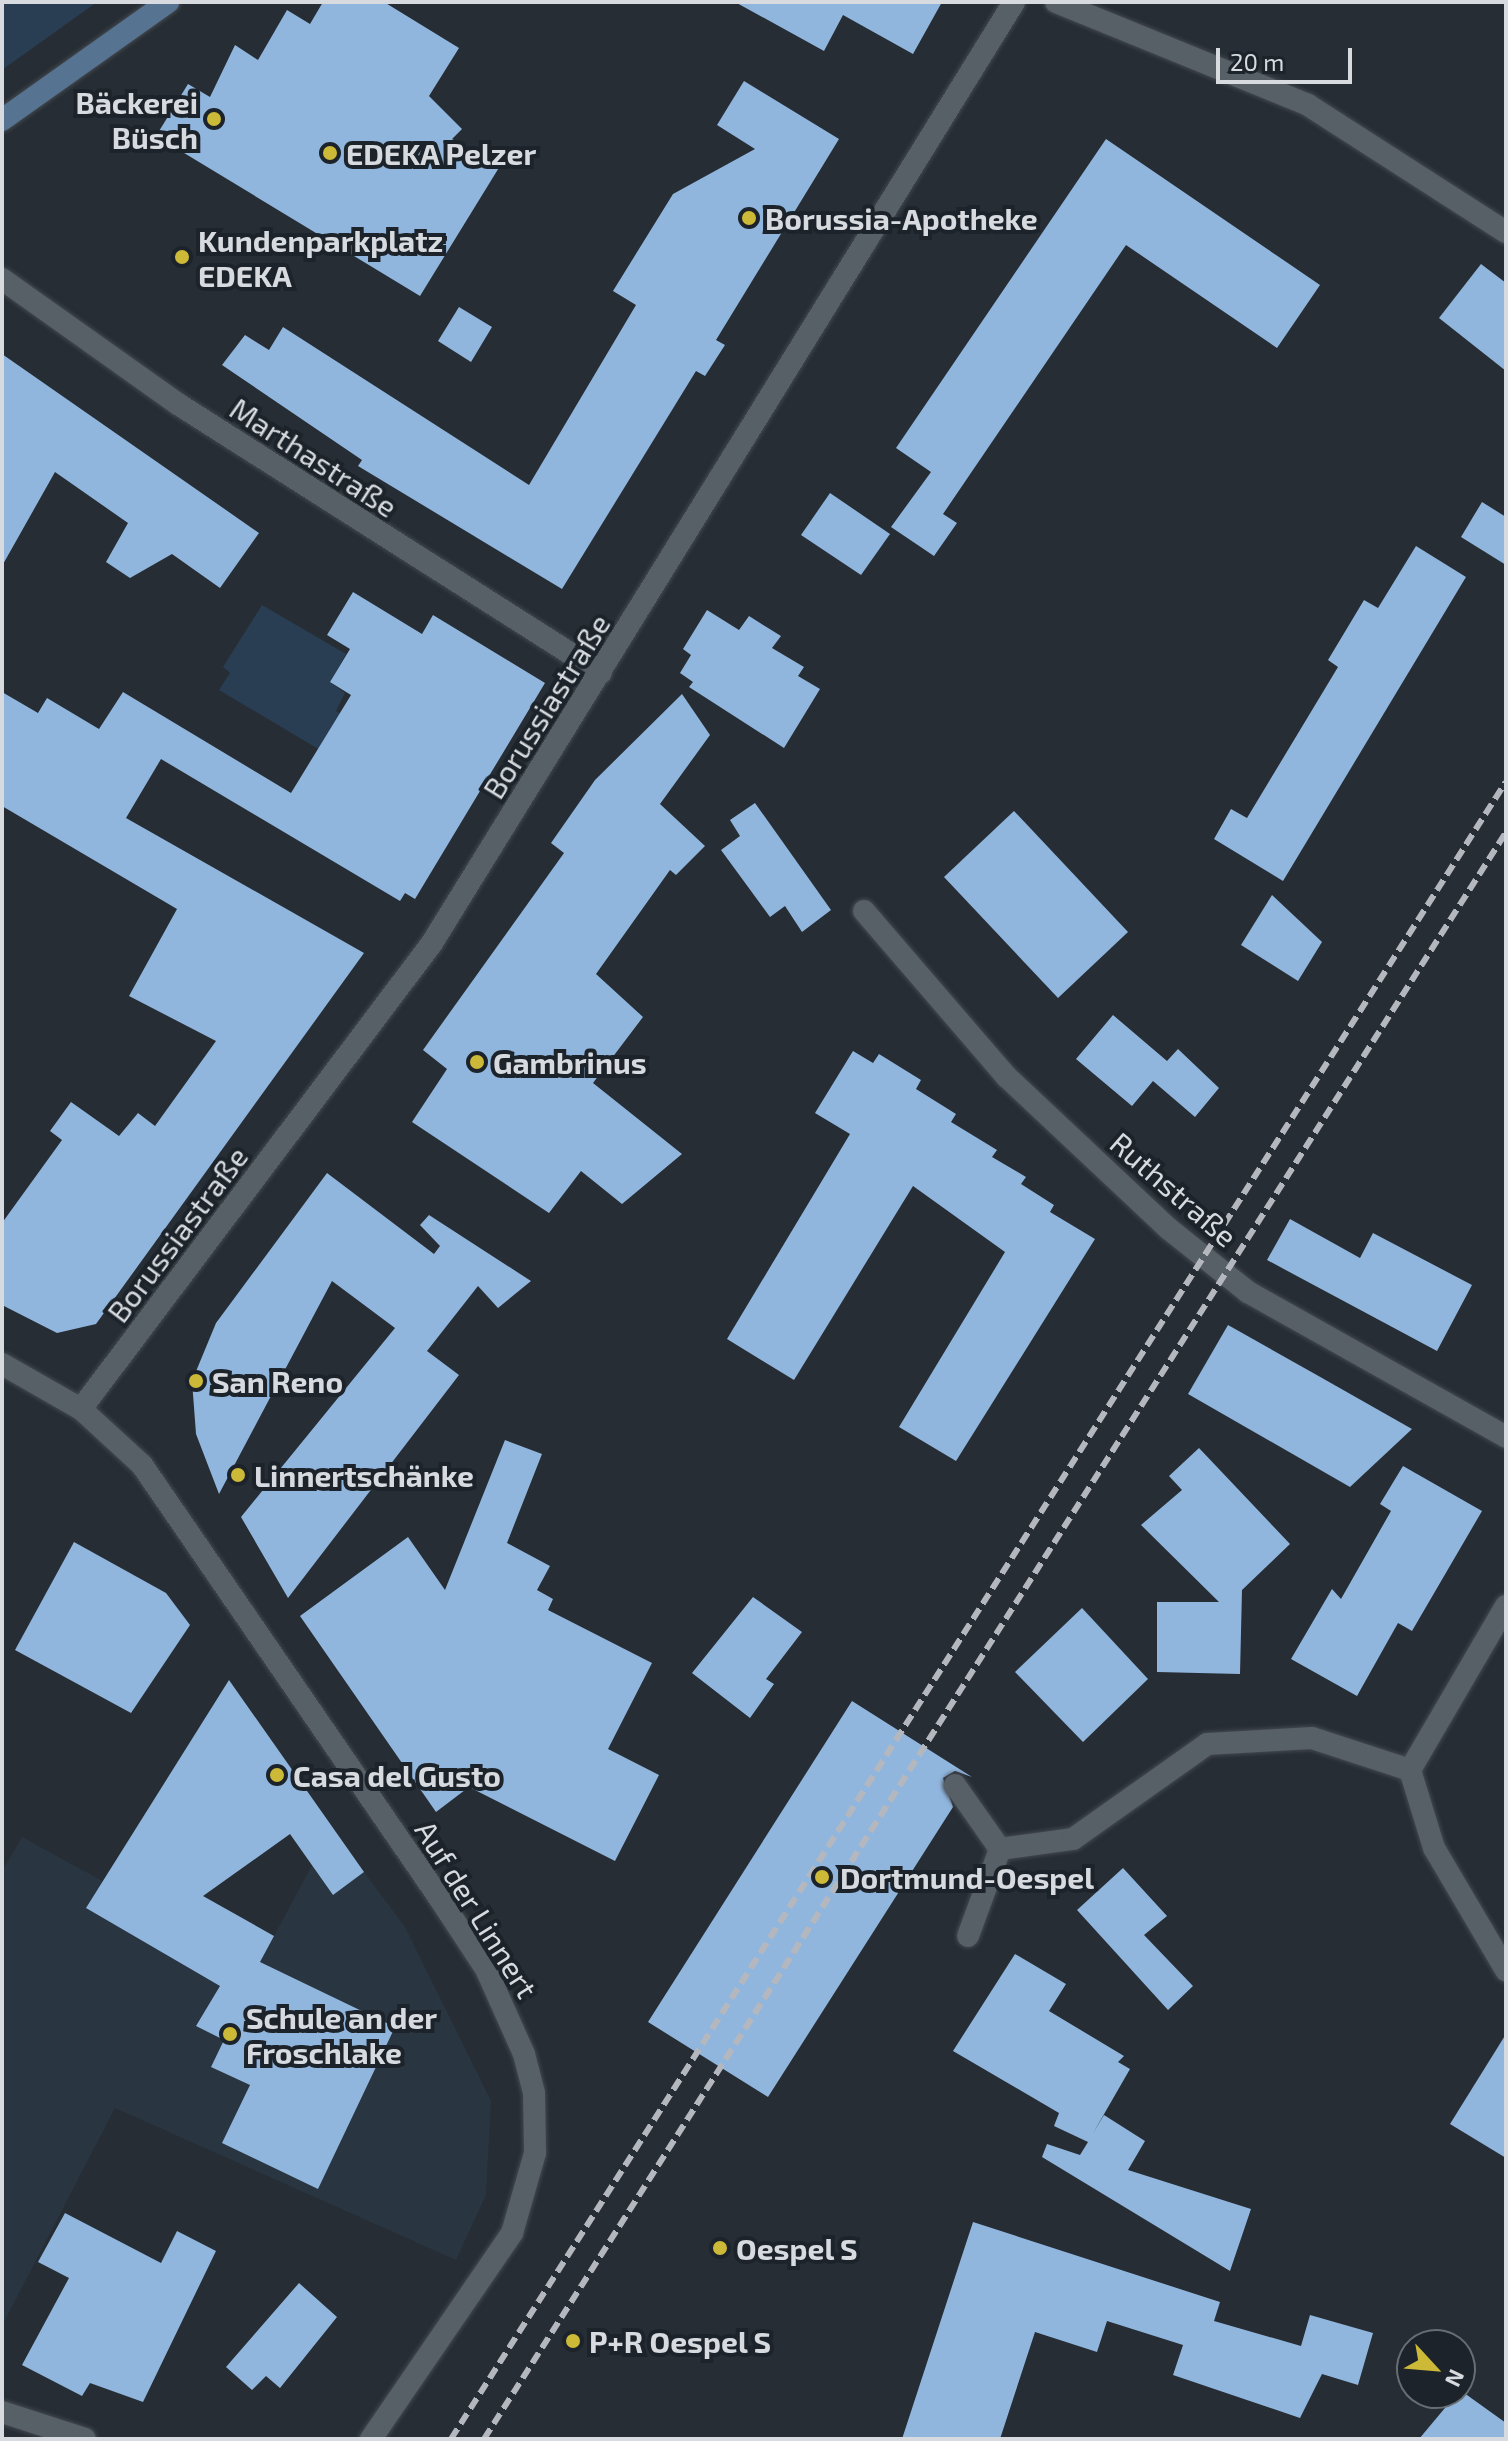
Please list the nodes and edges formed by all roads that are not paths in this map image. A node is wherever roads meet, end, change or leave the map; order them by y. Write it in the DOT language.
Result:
graph roads {
  1 [pos="168,2"];
  2 [pos="1014,2"];
  3 [pos="1056,2"];
  4 [pos="2,120"];
  5 [pos="1506,232"];
  6 [pos="2,279"];
  7 [pos="601,673"];
  8 [pos="864,911"];
  9 [pos="2,1364"];
  10 [pos="81,1409"];
  11 [pos="1506,1437"];
  12 [pos="1506,1606"];
  13 [pos="1410,1770"];
  14 [pos="955,1785"];
  15 [pos="1000,1849"];
  16 [pos="968,1936"];
  17 [pos="1506,1970"];
  18 [pos="2,2412"];
  19 [pos="85,2439"];
  20 [pos="371,2439"];
  1 -- 4 [label="main road"];
  2 -- 7 [label="street, Borussiastraße"];
  3 -- 5 [label="street"];
  6 -- 7 [label="street, Marthastraße"];
  7 -- 10 [label="street, Borussiastraße"];
  8 -- 11 [label="street, Ruthstraße"];
  9 -- 10 [label="street, Auf der Linnert"];
  10 -- 20 [label="street, Auf der Linnert"];
  12 -- 13 [label="street"];
  13 -- 15 [label="street"];
  13 -- 17 [label="street"];
  14 -- 15 [label="street"];
  15 -- 16 [label="street"];
  18 -- 19 [label="street"];
}
